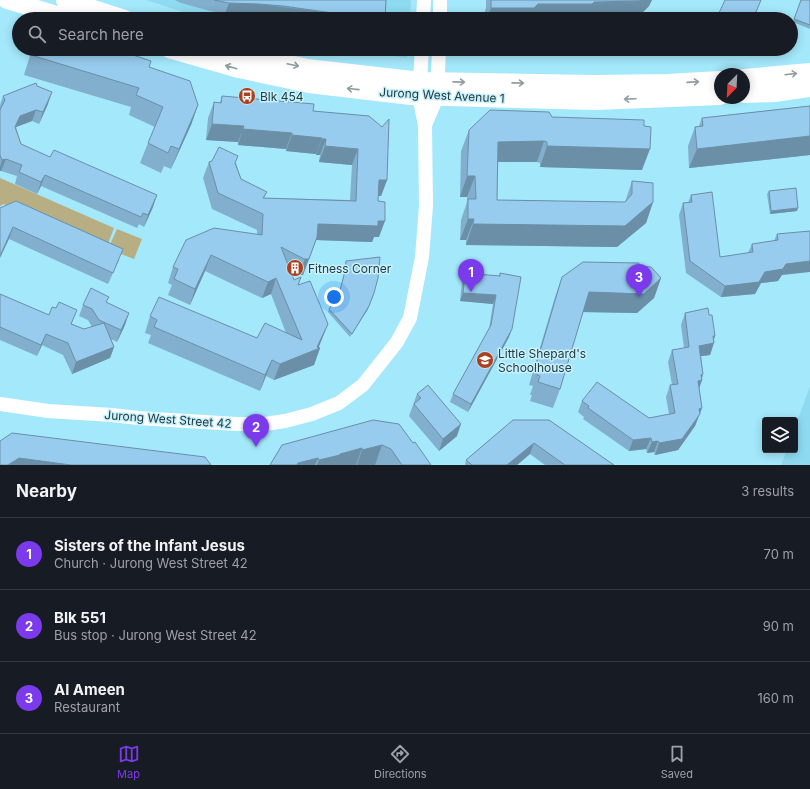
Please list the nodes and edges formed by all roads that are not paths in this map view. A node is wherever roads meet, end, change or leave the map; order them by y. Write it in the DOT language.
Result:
graph roads {
  1 [pos="65,0"];
  2 [pos="424,0"];
  3 [pos="440,0"];
  4 [pos="13,1"];
  5 [pos="48,12"];
  6 [pos="103,12"];
  7 [pos="423,12"];
  8 [pos="440,12"];
  9 [pos="194,56"];
  10 [pos="255,56"];
  11 [pos="422,56"];
  12 [pos="439,56"];
  13 [pos="810,72"];
  14 [pos="750,77"];
  15 [pos="714,80"];
  16 [pos="420,88"];
  17 [pos="810,88"];
  18 [pos="438,90"];
  19 [pos="750,94"];
  20 [pos="714,96"];
  21 [pos="425,124"];
  22 [pos="0,404"];
  1 -- 6 [label="street"];
  2 -- 7 [label="street"];
  3 -- 8 [label="street"];
  4 -- 5 [label="street"];
  16 -- 9 [label="street, Jurong West Avenue 1, one-way"];
  10 -- 16 [label="street, Jurong West Avenue 1, one-way"];
  11 -- 16 [label="street, Jurong West Street 42"];
  12 -- 18 [label="street"];
  14 -- 13 [label="street, one-way"];
  18 -- 15 [label="street, Jurong West Avenue 1, one-way"];
  16 -- 18 [label="street, Jurong West Avenue 1"];
  16 -- 21 [label="street, Jurong West Street 42"];
  17 -- 19 [label="street"];
  20 -- 18 [label="street, Jurong West Avenue 1, one-way"];
  18 -- 21 [label="street, Jurong West Street 42"];
  21 -- 22 [label="street, Jurong West Street 42"];
}
